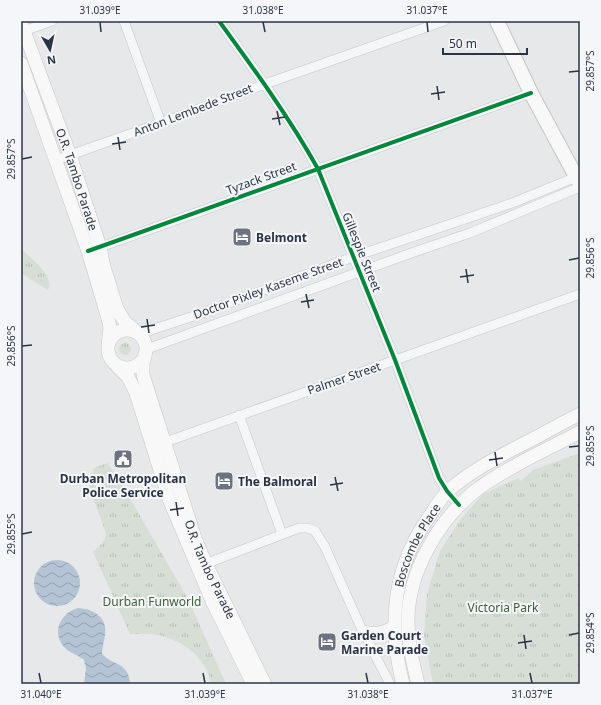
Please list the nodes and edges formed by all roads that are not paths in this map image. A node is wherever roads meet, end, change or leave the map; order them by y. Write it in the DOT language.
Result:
graph roads {
  1 [pos="52,21"];
  2 [pos="124,21"];
  3 [pos="219,21"];
  4 [pos="444,21"];
  5 [pos="497,21"];
  6 [pos="22,28"];
  7 [pos="21,63"];
  8 [pos="265,84"];
  9 [pos="531,93"];
  10 [pos="161,123"];
  11 [pos="70,155"];
  12 [pos="56,160"];
  13 [pos="318,169"];
  14 [pos="579,183"];
  15 [pos="100,247"];
  16 [pos="88,251"];
  17 [pos="352,257"];
  18 [pos="359,272"];
  19 [pos="580,294"];
  20 [pos="138,333"];
  21 [pos="108,345"];
  22 [pos="146,353"];
  23 [pos="395,360"];
  24 [pos="117,366"];
  25 [pos="239,414"];
  26 [pos="580,414"];
  27 [pos="576,434"];
  28 [pos="527,442"];
  29 [pos="159,444"];
  30 [pos="447,491"];
  31 [pos="459,505"];
  32 [pos="282,534"];
  33 [pos="201,565"];
  34 [pos="394,625"];
  35 [pos="362,630"];
  36 [pos="380,632"];
  37 [pos="372,649"];
  38 [pos="254,684"];
  39 [pos="265,684"];
  40 [pos="390,684"];
  41 [pos="403,684"];
  42 [pos="418,684"];
  1 -- 6 [label="street"];
  2 -- 10 [label="street"];
  3 -- 8 [label="street, Gillespie Street"];
  4 -- 8 [label="street, Anton Lembede Street"];
  5 -- 9 [label="main road"];
  6 -- 11 [label="main road, O.R. Tambo Parade"];
  7 -- 12 [label="main road, O.R. Tambo Parade"];
  8 -- 10 [label="street, Anton Lembede Street"];
  8 -- 13 [label="street, Gillespie Street"];
  9 -- 13 [label="street, Tyzack Street"];
  9 -- 14 [label="main road"];
  10 -- 11 [label="street, Anton Lembede Street"];
  11 -- 12 [label="street, Anton Lembede Street"];
  11 -- 15 [label="main road, O.R. Tambo Parade"];
  12 -- 16 [label="main road, O.R. Tambo Parade"];
  13 -- 15 [label="street, Tyzack Street"];
  13 -- 17 [label="street, Gillespie Street"];
  14 -- 17 [label="street, Doctor Pixley Kaseme Street"];
  14 -- 18 [label="street, Doctor Pixley Kaseme Street"];
  15 -- 16 [label="street, Tyzack Street"];
  15 -- 20 [label="main road, O.R. Tambo Parade"];
  16 -- 21 [label="main road, O.R. Tambo Parade"];
  17 -- 18 [label="street, Gillespie Street"];
  17 -- 20 [label="street, Doctor Pixley Kaseme Street"];
  18 -- 22 [label="street, Doctor Pixley Kaseme Street"];
  18 -- 23 [label="street, Gillespie Street"];
  19 -- 23 [label="street, Palmer Street"];
  20 -- 21 [label="main road"];
  20 -- 22 [label="main road, O.R. Tambo Parade"];
  21 -- 24 [label="main road, O.R. Tambo Parade"];
  22 -- 24 [label="main road"];
  22 -- 29 [label="main road, O.R. Tambo Parade"];
  23 -- 25 [label="street, Palmer Street"];
  23 -- 30 [label="street, Gillespie Street"];
  24 -- 29 [label="main road, O.R. Tambo Parade"];
  25 -- 29 [label="street, Palmer Street"];
  25 -- 32 [label="street"];
  26 -- 28 [label="main road, Boscombe Place"];
  27 -- 28 [label="main road"];
  27 -- 31 [label="main road, Boscombe Place"];
  28 -- 30 [label="main road, Boscombe Place"];
  29 -- 33 [label="main road, O.R. Tambo Parade"];
  30 -- 31 [label="street, Gillespie Street"];
  30 -- 34 [label="main road, Boscombe Place"];
  31 -- 42 [label="main road, Boscombe Place"];
  32 -- 33 [label="street"];
  32 -- 35 [label="street"];
  33 -- 38 [label="main road, O.R. Tambo Parade"];
  33 -- 39 [label="main road, O.R. Tambo Parade"];
  34 -- 36 [label="street"];
  34 -- 41 [label="main road, Boscombe Place"];
  35 -- 36 [label="street"];
  35 -- 37 [label="street"];
  36 -- 37 [label="street"];
  37 -- 40 [label="street"];
}
